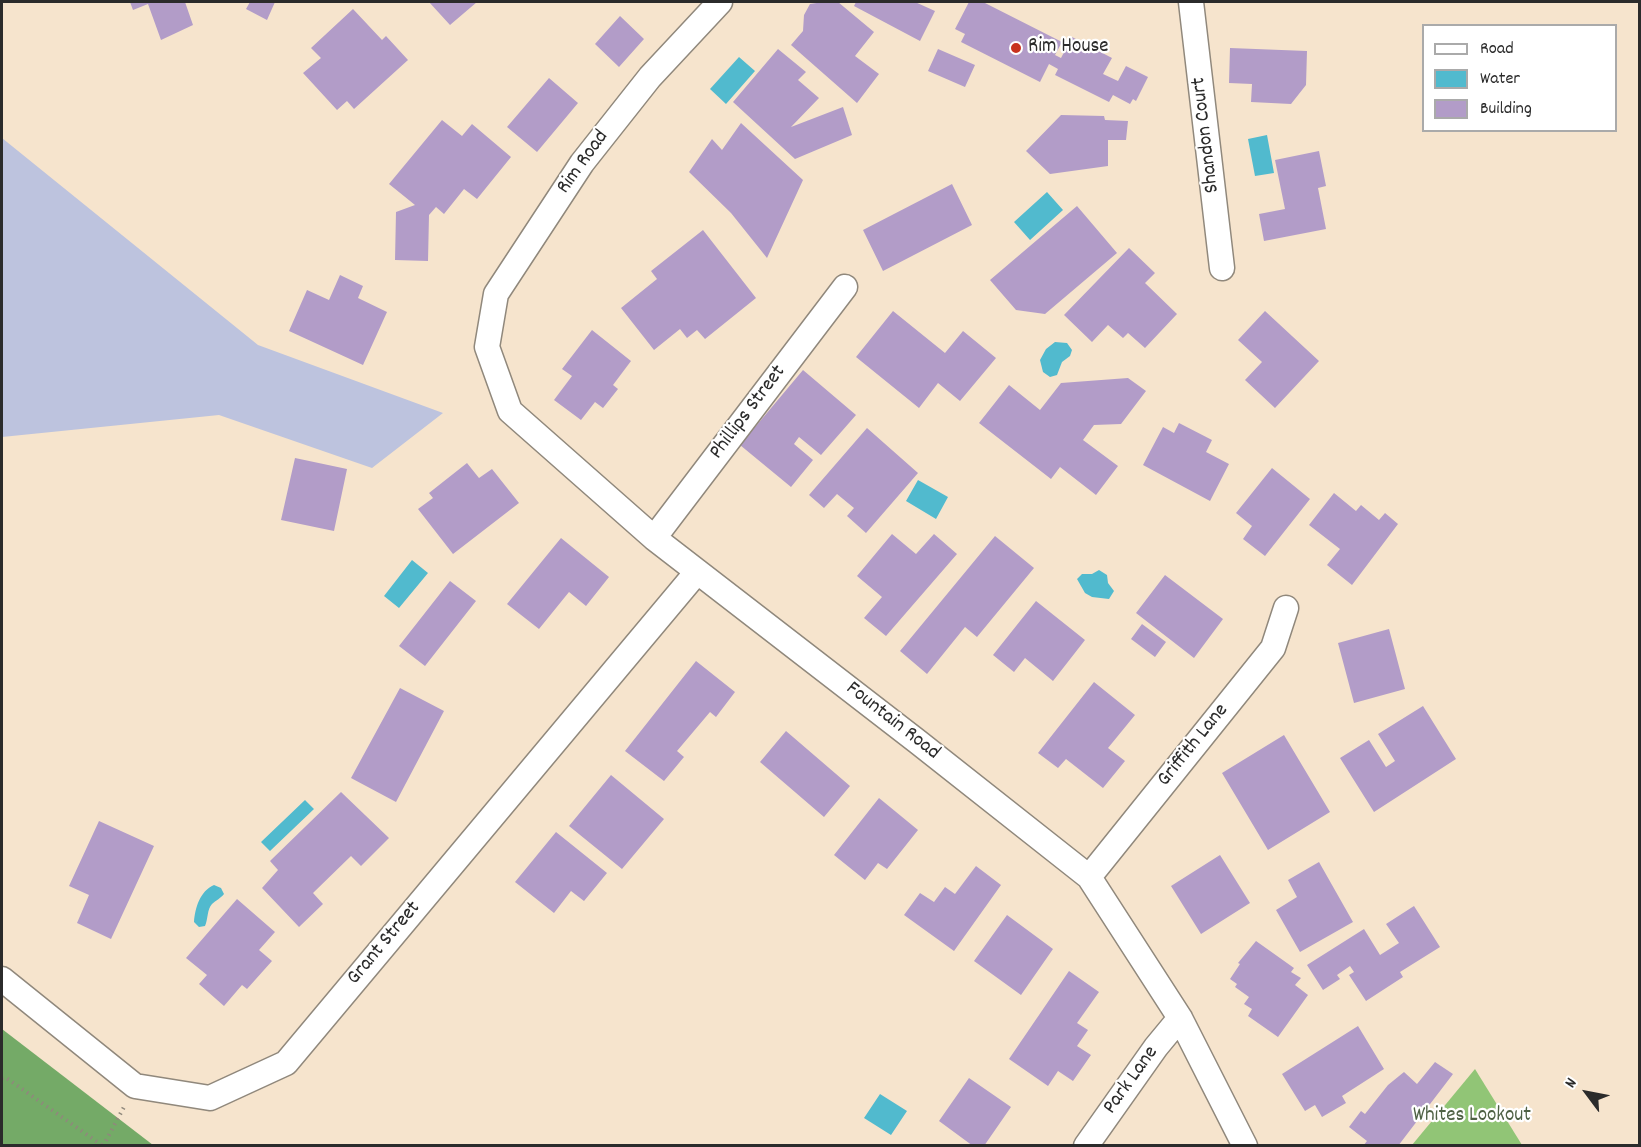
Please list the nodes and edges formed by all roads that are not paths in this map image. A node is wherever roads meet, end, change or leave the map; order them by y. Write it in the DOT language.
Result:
graph roads {
  1 [pos="720,2"];
  2 [pos="1191,2"];
  3 [pos="1222,268"];
  4 [pos="845,287"];
  5 [pos="487,347"];
  6 [pos="654,538"];
  7 [pos="697,572"];
  8 [pos="1286,608"];
  9 [pos="1089,877"];
  10 [pos="2,979"];
  11 [pos="1180,1018"];
  12 [pos="1086,1146"];
  13 [pos="1245,1146"];
  1 -- 5 [label="street, Rim Road"];
  2 -- 3 [label="street, Shandon Court"];
  4 -- 6 [label="street, Phillips Street"];
  5 -- 6 [label="street, Fountain Road"];
  6 -- 7 [label="street, Fountain Road"];
  7 -- 9 [label="street, Fountain Road"];
  7 -- 10 [label="street, Grant Street"];
  8 -- 9 [label="street, Griffith Lane"];
  9 -- 11 [label="street, Fountain Road"];
  11 -- 12 [label="street, Park Lane"];
  11 -- 13 [label="street, Fountain Road"];
}
